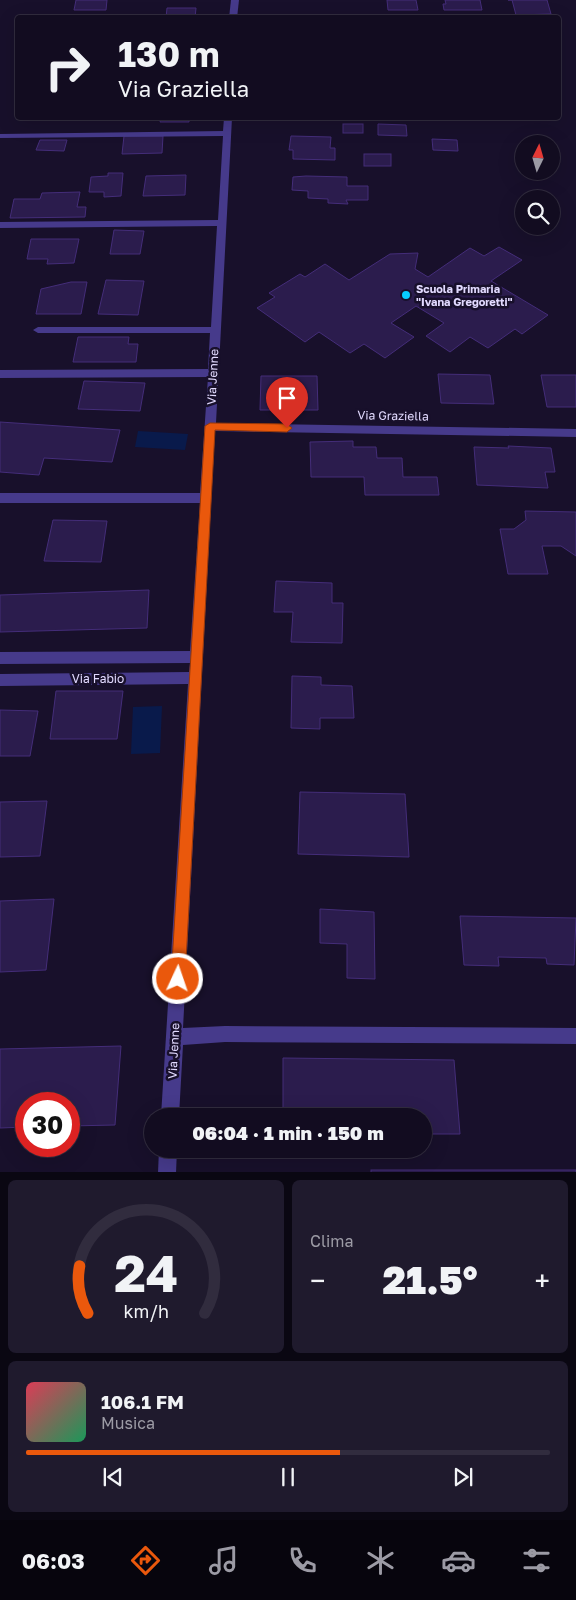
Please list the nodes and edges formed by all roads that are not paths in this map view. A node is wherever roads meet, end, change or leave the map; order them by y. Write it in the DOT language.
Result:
graph roads {
  1 [pos="234,0"];
  2 [pos="234,15"];
  3 [pos="228,120"];
  4 [pos="227,133"];
  5 [pos="0,136"];
  6 [pos="222,223"];
  7 [pos="0,225"];
  8 [pos="38,330"];
  9 [pos="216,330"];
  10 [pos="213,373"];
  11 [pos="0,374"];
  12 [pos="210,426"];
  13 [pos="576,433"];
  14 [pos="0,498"];
  15 [pos="206,498"];
  16 [pos="197,657"];
  17 [pos="0,658"];
  18 [pos="195,678"];
  19 [pos="0,680"];
  20 [pos="576,1036"];
  21 [pos="175,1037"];
  22 [pos="171,1108"];
  23 [pos="168,1158"];
  24 [pos="167,1172"];
  1 -- 2 [label="street"];
  3 -- 4 [label="street, Via Jenne"];
  4 -- 5 [label="street"];
  4 -- 6 [label="street, Via Jenne"];
  6 -- 7 [label="street"];
  6 -- 9 [label="street, Via Jenne"];
  8 -- 9 [label="street"];
  9 -- 10 [label="street, Via Jenne"];
  10 -- 11 [label="street"];
  10 -- 12 [label="street, Via Jenne"];
  12 -- 13 [label="street, Via Graziella"];
  12 -- 15 [label="street, Via Jenne"];
  14 -- 15 [label="street"];
  15 -- 16 [label="street, Via Jenne"];
  16 -- 17 [label="street"];
  16 -- 18 [label="street, Via Jenne"];
  18 -- 19 [label="street, Via Fabio"];
  18 -- 21 [label="street, Via Jenne"];
  20 -- 21 [label="street"];
  21 -- 22 [label="street, Via Jenne"];
  23 -- 24 [label="street"];
}
